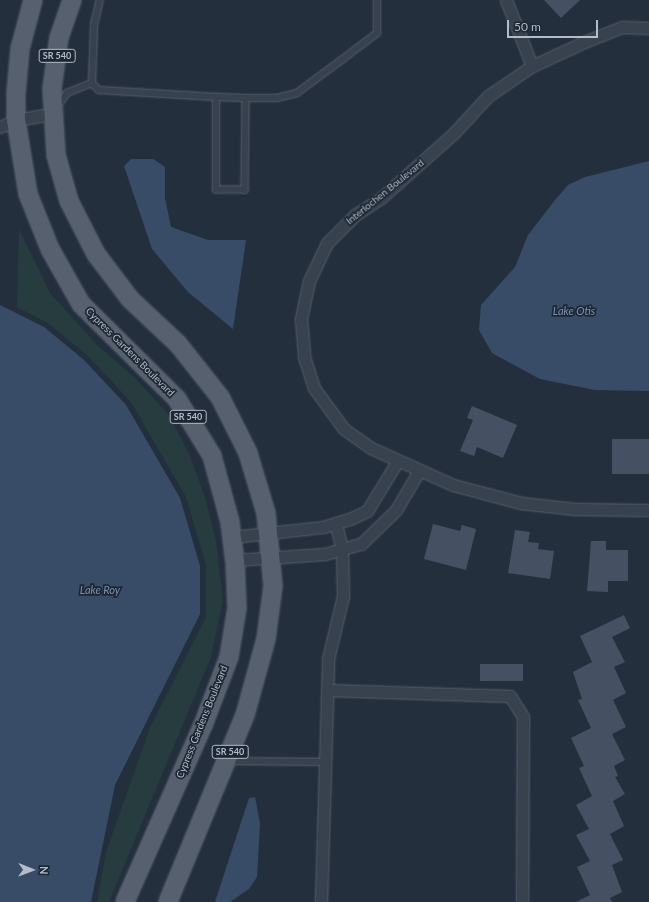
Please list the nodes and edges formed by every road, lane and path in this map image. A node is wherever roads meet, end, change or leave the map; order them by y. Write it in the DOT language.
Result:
graph roads {
  1 [pos="33,0"];
  2 [pos="72,0"];
  3 [pos="100,0"];
  4 [pos="377,0"];
  5 [pos="506,0"];
  6 [pos="649,28"];
  7 [pos="532,66"];
  8 [pos="92,83"];
  9 [pos="216,97"];
  10 [pos="246,98"];
  11 [pos="54,113"];
  12 [pos="8,120"];
  13 [pos="0,127"];
  14 [pos="397,462"];
  15 [pos="419,471"];
  16 [pos="649,510"];
  17 [pos="336,524"];
  18 [pos="268,533"];
  19 [pos="232,537"];
  20 [pos="342,550"];
  21 [pos="270,558"];
  22 [pos="235,560"];
  23 [pos="327,690"];
  24 [pos="226,761"];
  25 [pos="325,762"];
  26 [pos="125,902"];
  27 [pos="168,902"];
  28 [pos="321,902"];
  29 [pos="522,902"];
  1 -- 12 [label="main road, Cypress Gardens Boulevard / SR 540"];
  2 -- 11 [label="main road, SR 540"];
  3 -- 8 [label="lane"];
  4 -- 10 [label="lane"];
  5 -- 7 [label="street"];
  6 -- 7 [label="street, Interlochen Boulevard"];
  7 -- 14 [label="street, Interlochen Boulevard"];
  8 -- 9 [label="lane"];
  8 -- 11 [label="lane"];
  9 -- 10 [label="lane"];
  9 -- 10 [label="lane"];
  11 -- 12 [label="street"];
  11 -- 18 [label="main road, SR 540"];
  12 -- 13 [label="street"];
  12 -- 19 [label="main road, Cypress Gardens Boulevard / SR 540"];
  14 -- 15 [label="street, Interlochen Boulevard"];
  14 -- 17 [label="street"];
  15 -- 16 [label="street, Interlochen Boulevard"];
  15 -- 20 [label="street"];
  17 -- 18 [label="street"];
  17 -- 20 [label="street"];
  18 -- 19 [label="street"];
  18 -- 21 [label="main road, SR 540"];
  19 -- 22 [label="main road, Cypress Gardens Boulevard / SR 540"];
  20 -- 21 [label="street"];
  20 -- 23 [label="street"];
  21 -- 22 [label="street"];
  21 -- 24 [label="main road, SR 540"];
  22 -- 26 [label="main road, Cypress Gardens Boulevard / SR 540"];
  23 -- 25 [label="street"];
  23 -- 29 [label="street"];
  24 -- 25 [label="lane"];
  24 -- 27 [label="main road, SR 540"];
  25 -- 28 [label="street"];
}
